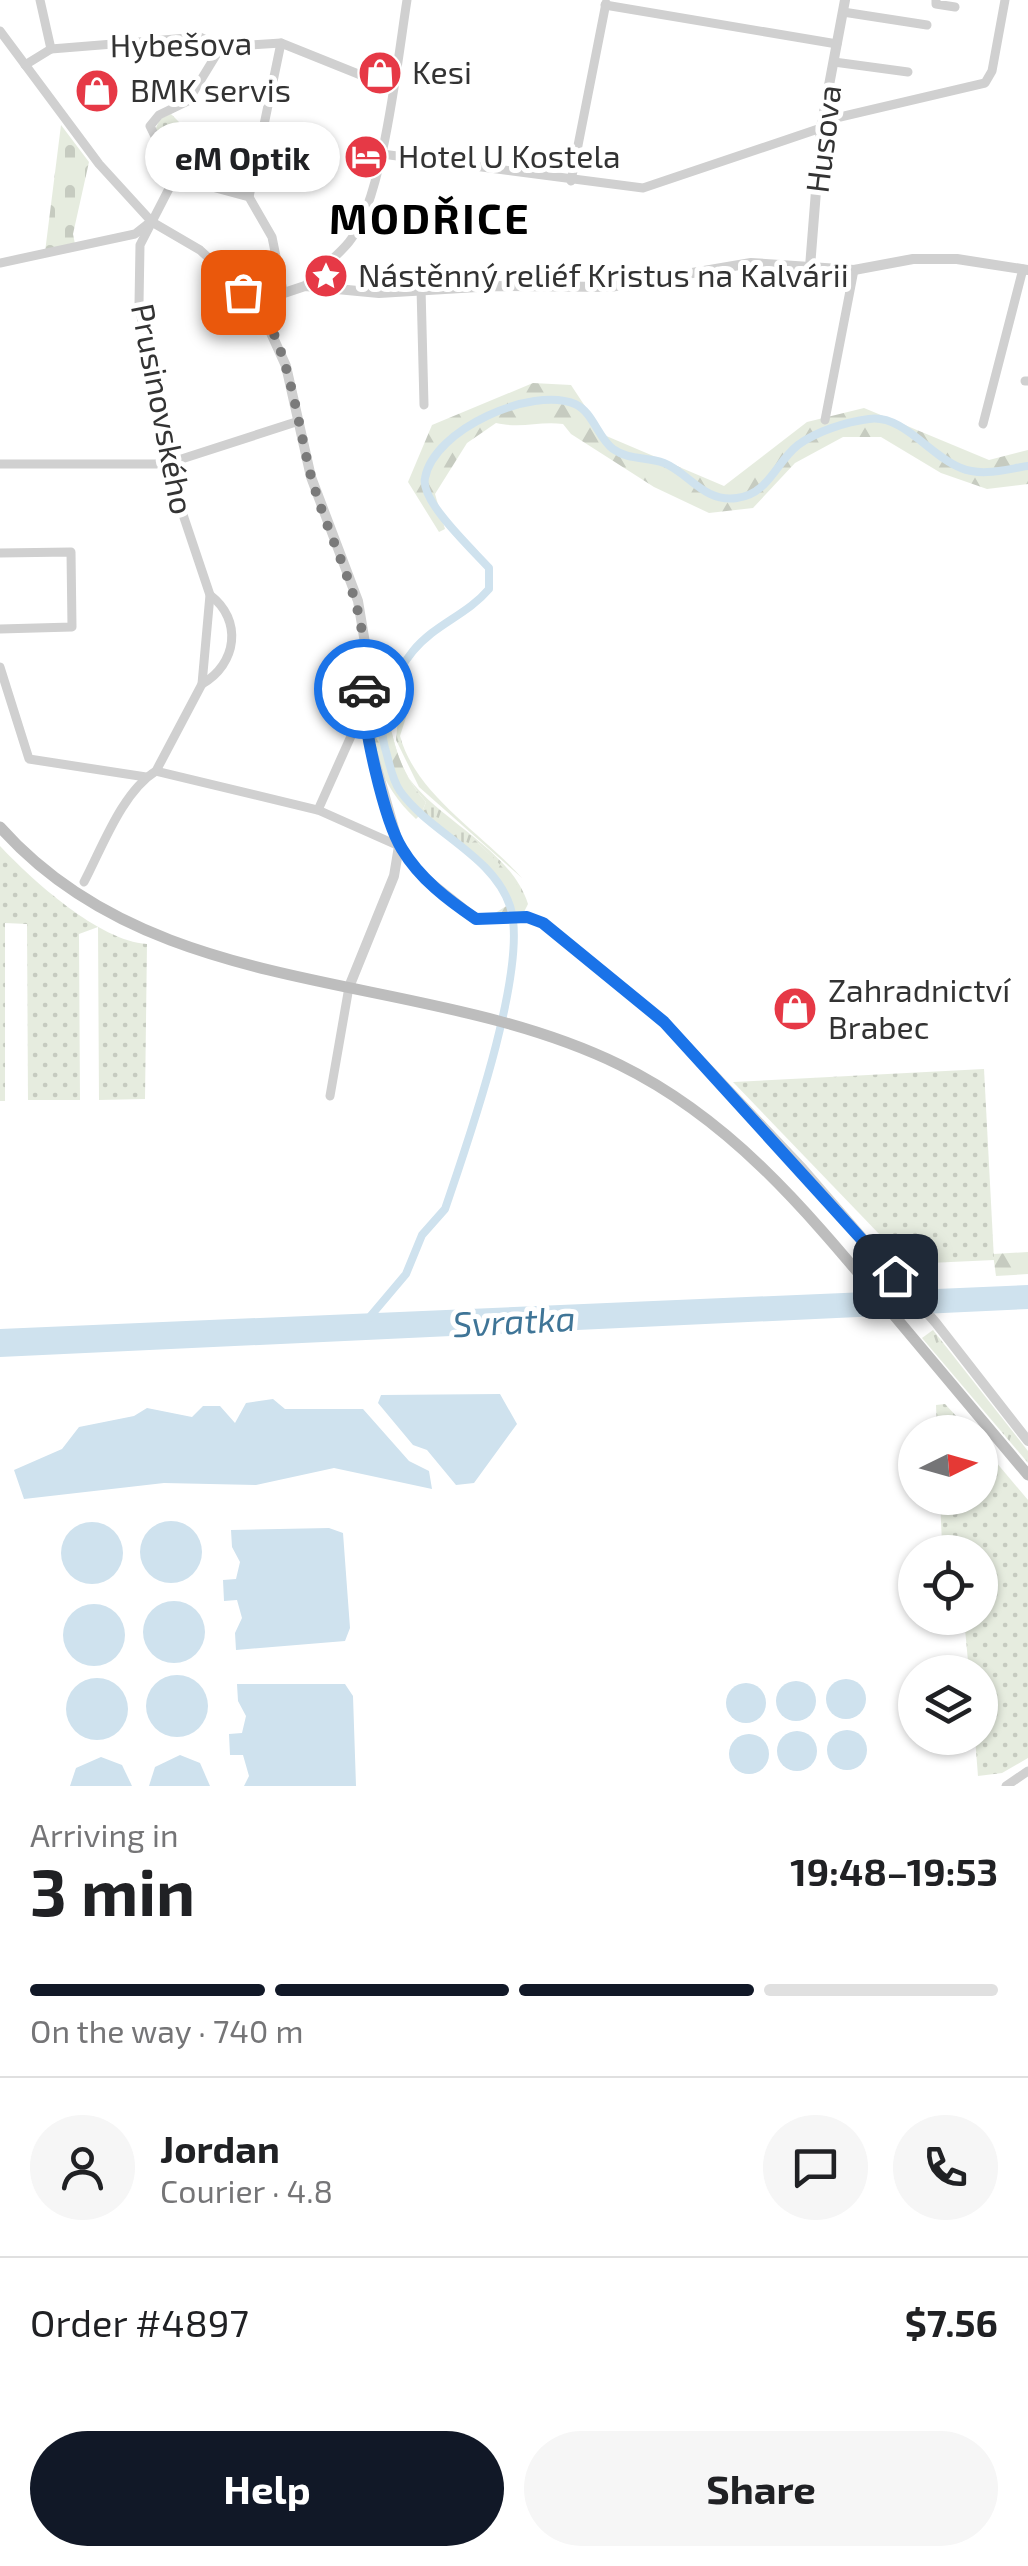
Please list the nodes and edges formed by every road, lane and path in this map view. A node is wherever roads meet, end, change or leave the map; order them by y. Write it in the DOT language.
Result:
graph roads {
  1 [pos="40,0"];
  2 [pos="407,0"];
  3 [pos="936,0"];
  4 [pos="1006,0"];
  5 [pos="606,2"];
  6 [pos="844,6"];
  7 [pos="955,7"];
  8 [pos="928,25"];
  9 [pos="0,31"];
  10 [pos="281,43"];
  11 [pos="837,44"];
  12 [pos="221,48"];
  13 [pos="51,49"];
  14 [pos="834,62"];
  15 [pos="26,65"];
  16 [pos="908,72"];
  17 [pos="393,88"];
  18 [pos="822,125"];
  19 [pos="382,154"];
  20 [pos="175,177"];
  21 [pos="571,182"];
  22 [pos="249,197"];
  23 [pos="152,222"];
  24 [pos="0,263"];
  25 [pos="810,267"];
  26 [pos="854,270"];
  27 [pos="1026,270"];
  28 [pos="305,286"];
  29 [pos="420,288"];
  30 [pos="283,291"];
  31 [pos="257,302"];
  32 [pos="424,405"];
  33 [pos="825,420"];
  34 [pos="299,421"];
  35 [pos="982,424"];
  36 [pos="0,464"];
  37 [pos="166,464"];
  38 [pos="0,552"];
  39 [pos="210,595"];
  40 [pos="0,628"];
  41 [pos="0,667"];
  42 [pos="202,684"];
  43 [pos="363,719"];
  44 [pos="151,774"];
  45 [pos="318,810"];
  46 [pos="0,828"];
  47 [pos="399,846"];
  48 [pos="84,882"];
  49 [pos="349,987"];
  50 [pos="330,1096"];
  51 [pos="1028,1441"];
  52 [pos="1028,1474"];
  53 [pos="1028,1771"];
  54 [pos="1006,1786"];
  1 -- 13 [label="street"];
  2 -- 17 [label="street"];
  3 -- 7 [label="street"];
  4 -- 18 [label="street"];
  5 -- 11 [label="street"];
  5 -- 21 [label="street"];
  6 -- 8 [label="street, Husova"];
  6 -- 11 [label="street, Husova"];
  9 -- 15 [label="street"];
  10 -- 12 [label="street, Hybešova"];
  10 -- 17 [label="street, Hybešova"];
  10 -- 22 [label="street"];
  11 -- 14 [label="street, Husova"];
  12 -- 13 [label="street, Hybešova"];
  12 -- 20 [label="street"];
  13 -- 15 [label="street, Hybešova"];
  14 -- 16 [label="street"];
  14 -- 18 [label="street, Husova"];
  15 -- 23 [label="street"];
  17 -- 19 [label="street"];
  18 -- 21 [label="street"];
  18 -- 25 [label="street, Husova"];
  19 -- 21 [label="street"];
  19 -- 28 [label="street"];
  20 -- 22 [label="street"];
  20 -- 23 [label="street, Prusinovského"];
  22 -- 30 [label="street"];
  23 -- 24 [label="street"];
  23 -- 31 [label="street"];
  23 -- 37 [label="street, Prusinovského"];
  25 -- 26 [label="street"];
  25 -- 29 [label="street"];
  26 -- 27 [label="street"];
  26 -- 33 [label="street"];
  27 -- 35 [label="street"];
  28 -- 29 [label="street"];
  28 -- 30 [label="street"];
  29 -- 32 [label="street"];
  30 -- 31 [label="street"];
  31 -- 34 [label="street"];
  34 -- 37 [label="street"];
  34 -- 43 [label="street"];
  36 -- 37 [label="street"];
  37 -- 39 [label="street, Prusinovského"];
  38 -- 40 [label="street"];
  39 -- 42 [label="street, Prusinovského"];
  39 -- 42 [label="street, Prusinovského"];
  41 -- 44 [label="street"];
  42 -- 44 [label="street, Prusinovského"];
  43 -- 45 [label="street"];
  43 -- 47 [label="street"];
  44 -- 45 [label="street"];
  44 -- 48 [label="street, Prusinovského"];
  45 -- 47 [label="street"];
  46 -- 49 [label="main road"];
  47 -- 49 [label="street"];
  47 -- 51 [label="street"];
  49 -- 50 [label="street"];
  49 -- 52 [label="main road"];
  53 -- 54 [label="street"];
}
